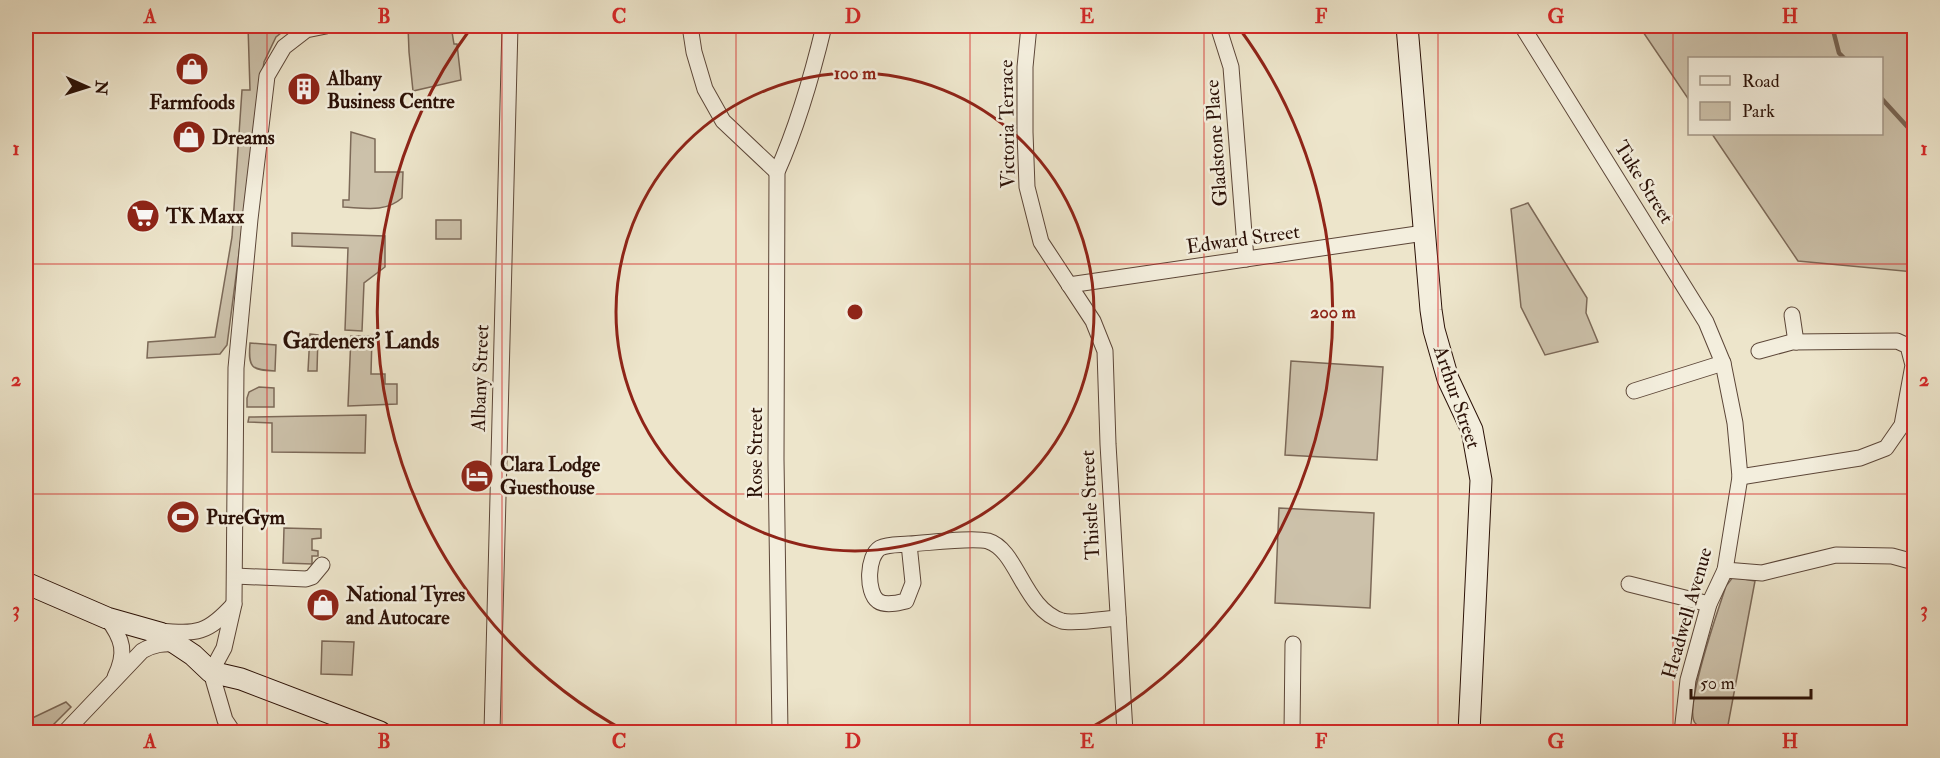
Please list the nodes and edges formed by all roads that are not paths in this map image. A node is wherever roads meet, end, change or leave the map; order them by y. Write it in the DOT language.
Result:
graph roads {
  1 [pos="326,26"];
  2 [pos="510,26"];
  3 [pos="690,26"];
  4 [pos="824,26"];
  5 [pos="1029,26"];
  6 [pos="1218,26"];
  7 [pos="1407,26"];
  8 [pos="1522,26"];
  9 [pos="777,172"];
  10 [pos="1424,233"];
  11 [pos="1246,259"];
  12 [pos="1069,285"];
  13 [pos="1792,315"];
  14 [pos="1796,342"];
  15 [pos="1759,351"];
  16 [pos="1723,363"];
  17 [pos="1634,391"];
  18 [pos="1740,477"];
  19 [pos="909,544"];
  20 [pos="1914,562"];
  21 [pos="322,565"];
  22 [pos="1725,570"];
  23 [pos="235,576"];
  24 [pos="26,583"];
  25 [pos="1629,584"];
  26 [pos="234,604"];
  27 [pos="1709,604"];
  28 [pos="107,618"];
  29 [pos="1118,618"];
  30 [pos="152,630"];
  31 [pos="177,644"];
  32 [pos="1293,644"];
  33 [pos="211,672"];
  34 [pos="110,684"];
  35 [pos="65,732"];
  36 [pos="233,732"];
  37 [pos="380,732"];
  38 [pos="492,732"];
  39 [pos="780,732"];
  40 [pos="1125,732"];
  41 [pos="1292,732"];
  42 [pos="1469,732"];
  43 [pos="1682,732"];
  1 -- 23 [label="street"];
  2 -- 38 [label="street, Albany Street"];
  3 -- 9 [label="street"];
  4 -- 9 [label="street"];
  5 -- 12 [label="street, Victoria Terrace"];
  6 -- 11 [label="street, Gladstone Place"];
  7 -- 10 [label="street, Arthur Street"];
  8 -- 16 [label="street, Tuke Street"];
  9 -- 39 [label="street, Rose Street"];
  10 -- 11 [label="street, Edward Street"];
  10 -- 42 [label="street, Arthur Street"];
  11 -- 12 [label="street, Edward Street"];
  12 -- 29 [label="street, Thistle Street"];
  13 -- 14 [label="street"];
  14 -- 15 [label="street"];
  14 -- 18 [label="street"];
  16 -- 17 [label="street"];
  16 -- 18 [label="street, Headwell Avenue"];
  18 -- 22 [label="street, Headwell Avenue"];
  19 -- 29 [label="street"];
  20 -- 22 [label="street"];
  21 -- 23 [label="street"];
  22 -- 27 [label="street, Headwell Avenue"];
  23 -- 26 [label="street"];
  24 -- 28 [label="street"];
  25 -- 27 [label="street"];
  26 -- 30 [label="street"];
  26 -- 33 [label="street"];
  27 -- 43 [label="street, Headwell Avenue"];
  28 -- 30 [label="street"];
  28 -- 34 [label="street"];
  29 -- 40 [label="street, Thistle Street"];
  30 -- 31 [label="street"];
  31 -- 33 [label="street"];
  31 -- 34 [label="street"];
  32 -- 41 [label="street"];
  33 -- 36 [label="street"];
  33 -- 37 [label="street"];
  34 -- 35 [label="street"];
}
